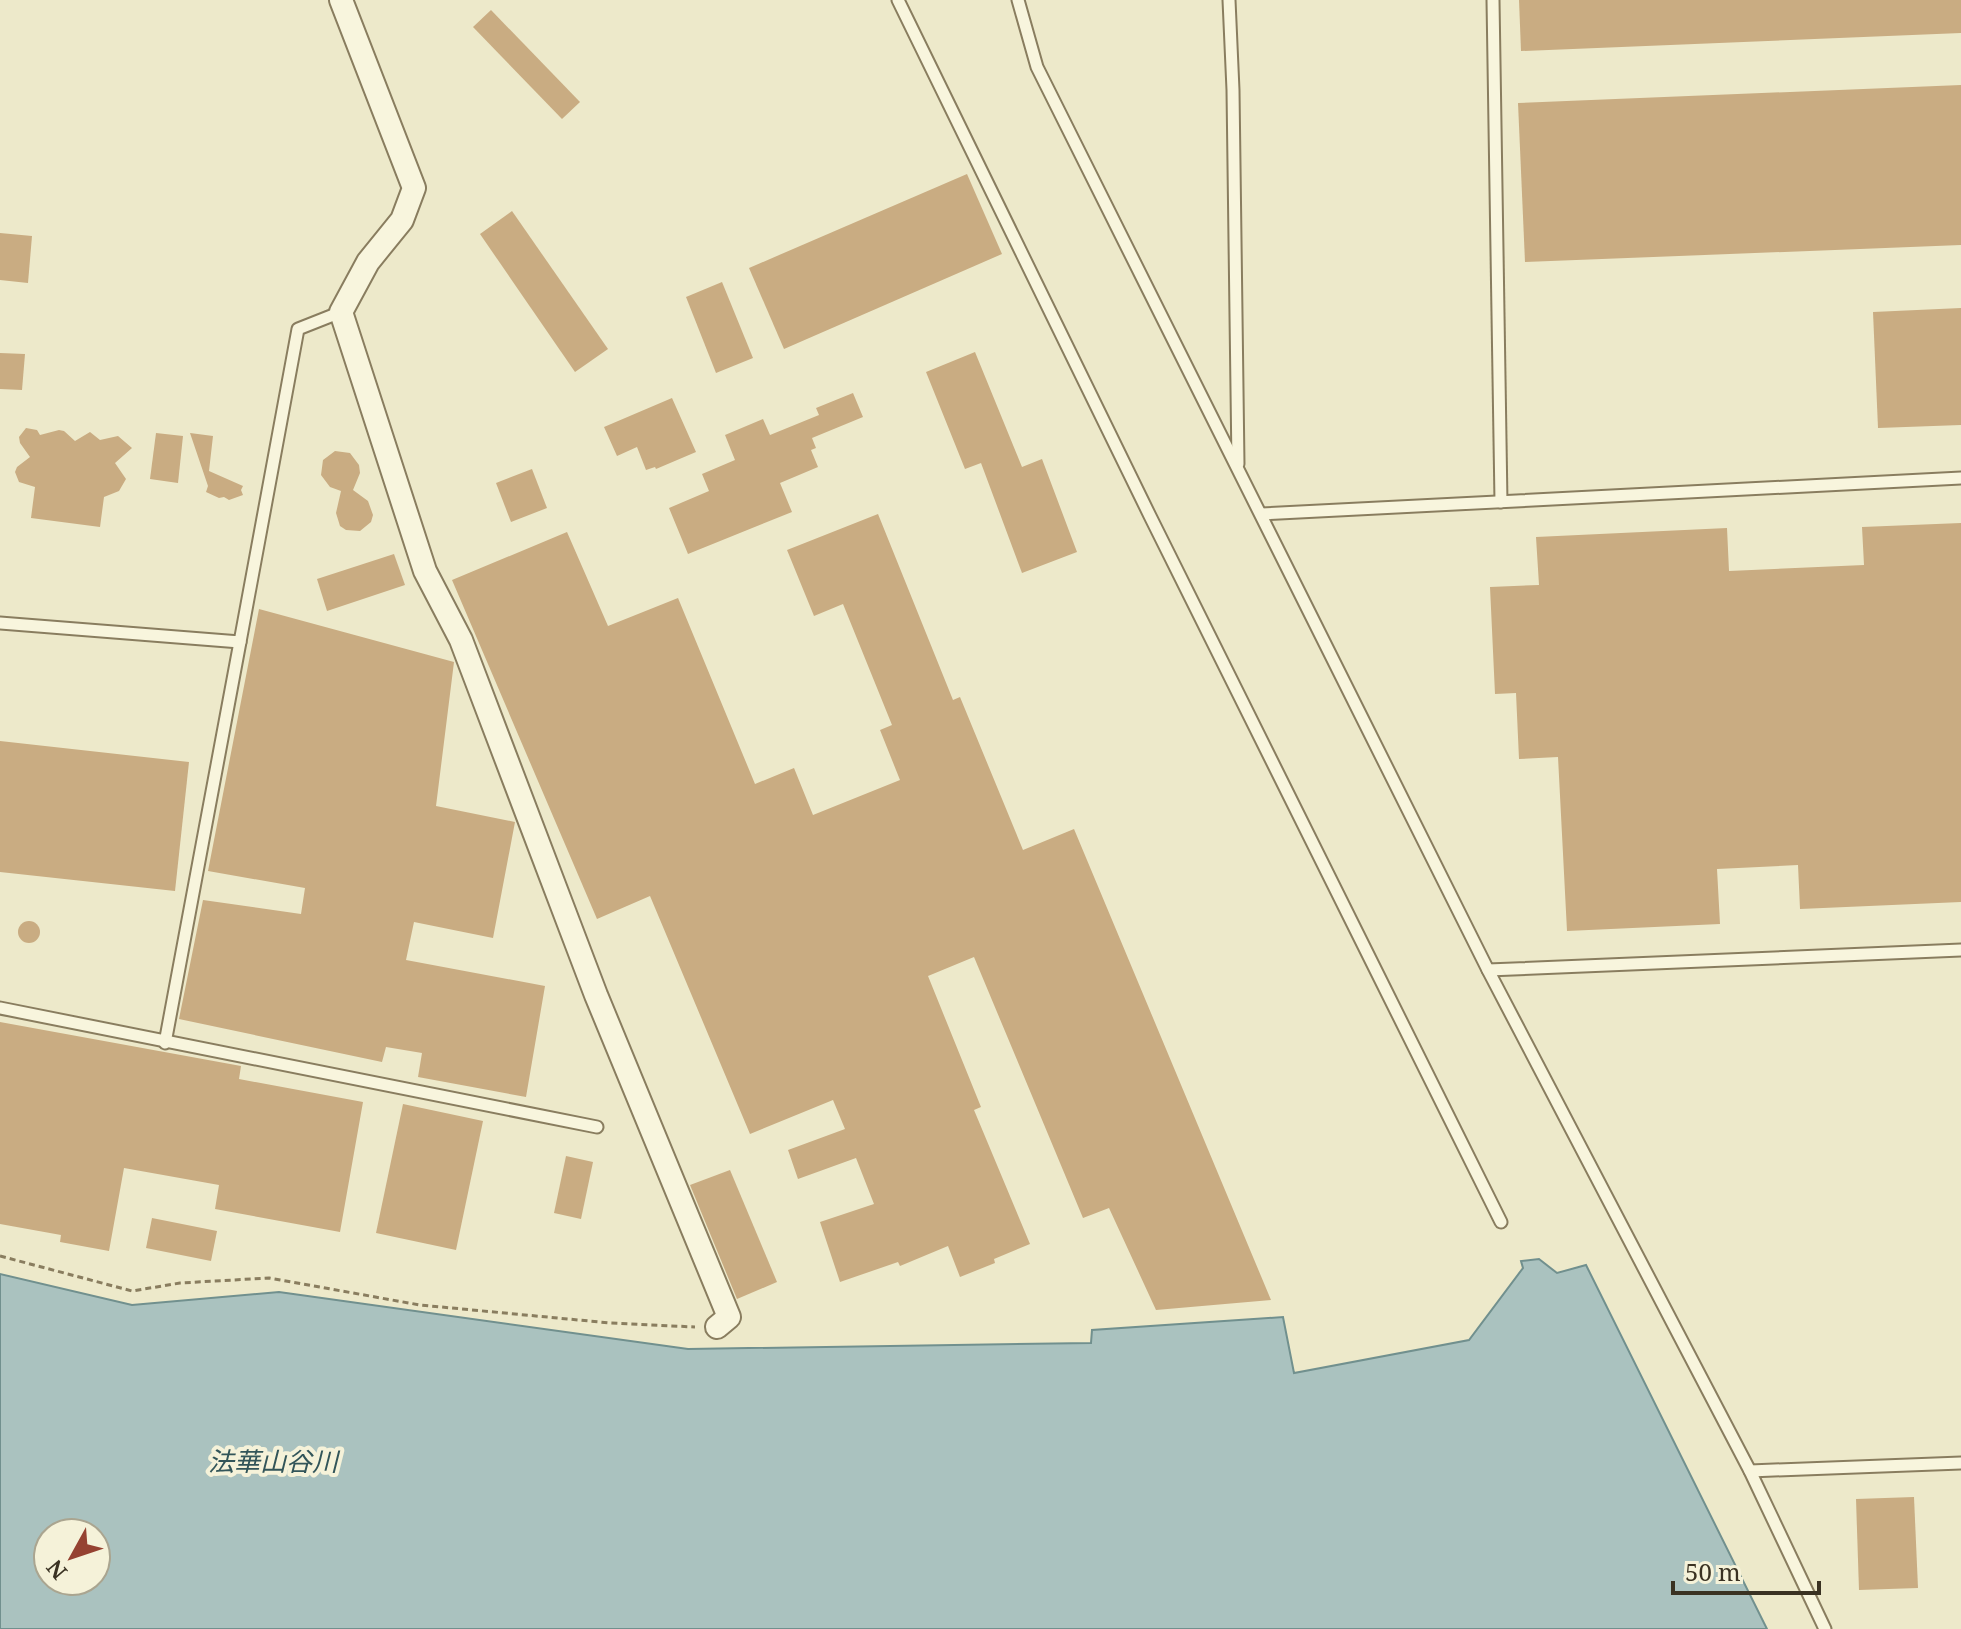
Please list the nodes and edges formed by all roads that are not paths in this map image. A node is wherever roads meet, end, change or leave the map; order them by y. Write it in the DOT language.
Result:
graph roads {
  1 [pos="341,0"];
  2 [pos="898,0"];
  3 [pos="1018,0"];
  4 [pos="1229,0"];
  5 [pos="1493,0"];
  6 [pos="341,312"];
  7 [pos="1238,468"];
  8 [pos="1961,478"];
  9 [pos="1501,502"];
  10 [pos="1262,514"];
  11 [pos="0,623"];
  12 [pos="240,642"];
  13 [pos="1961,950"];
  14 [pos="1488,970"];
  15 [pos="0,1008"];
  16 [pos="165,1043"];
  17 [pos="597,1127"];
  18 [pos="1501,1222"];
  19 [pos="717,1327"];
  20 [pos="1961,1463"];
  21 [pos="1750,1471"];
  22 [pos="1825,1629"];
  1 -- 6 [label="street"];
  2 -- 18 [label="lane"];
  3 -- 7 [label="lane"];
  4 -- 7 [label="lane"];
  5 -- 9 [label="lane"];
  6 -- 12 [label="lane"];
  6 -- 19 [label="street"];
  7 -- 10 [label="lane"];
  8 -- 9 [label="lane"];
  9 -- 10 [label="lane"];
  10 -- 14 [label="lane"];
  11 -- 12 [label="lane"];
  12 -- 16 [label="lane"];
  13 -- 14 [label="lane"];
  14 -- 21 [label="lane"];
  15 -- 16 [label="lane"];
  16 -- 17 [label="lane"];
  20 -- 21 [label="lane"];
  21 -- 22 [label="lane"];
}
